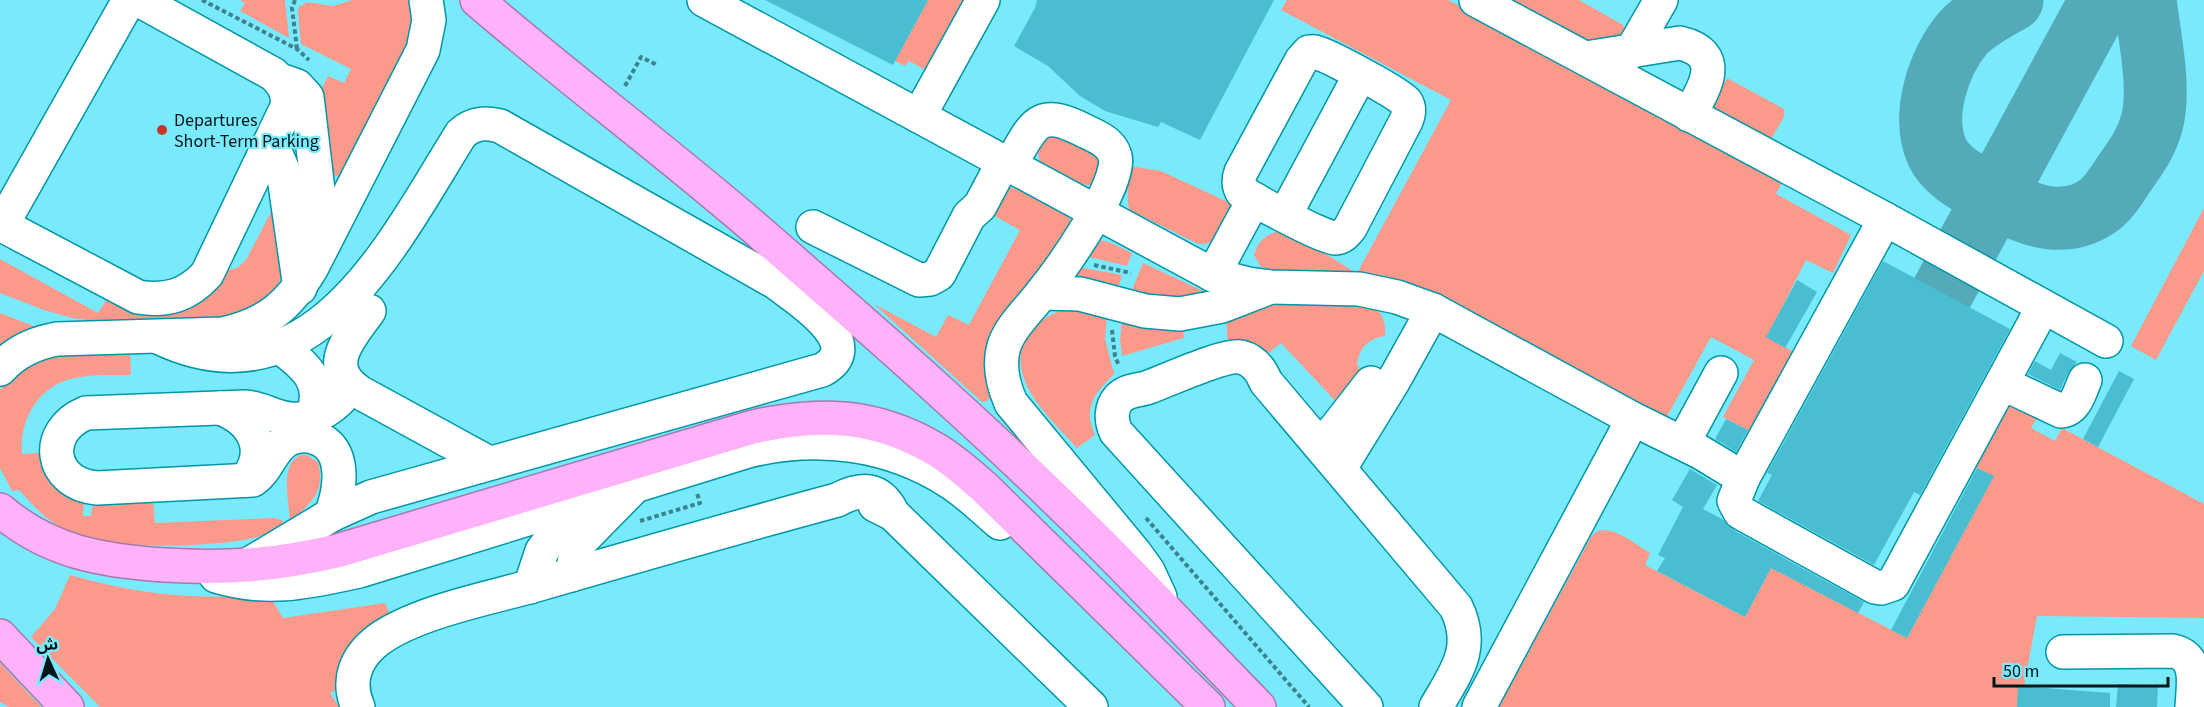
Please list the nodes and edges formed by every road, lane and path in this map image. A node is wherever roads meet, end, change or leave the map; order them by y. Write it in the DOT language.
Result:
graph roads {
  1 [pos="129,0"];
  2 [pos="139,0"];
  3 [pos="295,0"];
  4 [pos="426,0"];
  5 [pos="477,0"];
  6 [pos="704,0"];
  7 [pos="983,0"];
  8 [pos="1476,0"];
  9 [pos="1661,0"];
  10 [pos="297,49"];
  11 [pos="1631,52"];
  12 [pos="1586,58"];
  13 [pos="657,65"];
  14 [pos="1360,75"];
  15 [pos="624,87"];
  16 [pos="283,94"];
  17 [pos="1689,115"];
  18 [pos="920,116"];
  19 [pos="268,147"];
  20 [pos="1002,160"];
  21 [pos="1269,207"];
  22 [pos="1096,213"];
  23 [pos="1885,219"];
  24 [pos="1,224"];
  25 [pos="813,227"];
  26 [pos="1067,258"];
  27 [pos="312,266"];
  28 [pos="1131,273"];
  29 [pos="1222,278"];
  30 [pos="1271,287"];
  31 [pos="1042,293"];
  32 [pos="1119,303"];
  33 [pos="1424,306"];
  34 [pos="2043,307"];
  35 [pos="369,311"];
  36 [pos="158,337"];
  37 [pos="2106,341"];
  38 [pos="279,345"];
  39 [pos="0,369"];
  40 [pos="1721,373"];
  41 [pos="2085,380"];
  42 [pos="1134,383"];
  43 [pos="2002,383"];
  44 [pos="350,386"];
  45 [pos="220,408"];
  46 [pos="312,416"];
  47 [pos="1633,419"];
  48 [pos="1683,443"];
  49 [pos="1330,457"];
  50 [pos="489,463"];
  51 [pos="690,469"];
  52 [pos="1743,478"];
  53 [pos="244,482"];
  54 [pos="636,485"];
  55 [pos="594,498"];
  56 [pos="0,510"];
  57 [pos="331,515"];
  58 [pos="633,523"];
  59 [pos="1029,532"];
  60 [pos="246,566"];
  61 [pos="193,567"];
  62 [pos="571,575"];
  63 [pos="530,587"];
  64 [pos="1166,611"];
  65 [pos="0,636"];
  66 [pos="2063,652"];
  67 [pos="67,707"];
  68 [pos="358,707"];
  69 [pos="1091,707"];
  70 [pos="1208,707"];
  71 [pos="1259,707"];
  72 [pos="1365,707"];
  73 [pos="1436,707"];
  74 [pos="1479,707"];
  75 [pos="2192,707"];
  1 -- 24 [label="street"];
  2 -- 16 [label="street"];
  3 -- 10 [label="path"];
  4 -- 27 [label="street"];
  5 -- 64 [label="highway"];
  6 -- 18 [label="street"];
  7 -- 18 [label="street"];
  8 -- 12 [label="street"];
  9 -- 11 [label="street"];
  11 -- 12 [label="street"];
  11 -- 17 [label="street"];
  12 -- 17 [label="street"];
  13 -- 15 [label="path"];
  14 -- 21 [label="street"];
  14 -- 21 [label="street"];
  14 -- 21 [label="street"];
  16 -- 19 [label="street"];
  16 -- 27 [label="street"];
  17 -- 23 [label="street"];
  18 -- 20 [label="street"];
  19 -- 24 [label="street"];
  19 -- 27 [label="street"];
  20 -- 22 [label="street"];
  20 -- 22 [label="street"];
  20 -- 25 [label="street"];
  21 -- 29 [label="street"];
  22 -- 26 [label="street"];
  22 -- 29 [label="street"];
  23 -- 34 [label="street"];
  23 -- 52 [label="street"];
  26 -- 28 [label="path"];
  26 -- 31 [label="street"];
  27 -- 36 [label="street"];
  29 -- 30 [label="street"];
  30 -- 32 [label="street"];
  30 -- 33 [label="street"];
  31 -- 32 [label="street"];
  31 -- 64 [label="street"];
  32 -- 42 [label="path"];
  33 -- 47 [label="street"];
  33 -- 49 [label="street"];
  34 -- 37 [label="street"];
  34 -- 43 [label="street"];
  35 -- 44 [label="street"];
  36 -- 38 [label="street"];
  36 -- 39 [label="street"];
  38 -- 46 [label="street"];
  38 -- 50 [label="street"];
  40 -- 48 [label="street"];
  41 -- 43 [label="street"];
  42 -- 49 [label="street"];
  42 -- 72 [label="street"];
  43 -- 52 [label="street"];
  44 -- 46 [label="street"];
  44 -- 50 [label="street"];
  45 -- 46 [label="street"];
  45 -- 53 [label="street"];
  45 -- 53 [label="street"];
  47 -- 48 [label="street"];
  47 -- 74 [label="street"];
  48 -- 52 [label="street"];
  49 -- 73 [label="street"];
  50 -- 57 [label="street"];
  51 -- 54 [label="street"];
  51 -- 58 [label="path"];
  51 -- 59 [label="street"];
  53 -- 57 [label="street"];
  54 -- 55 [label="street"];
  54 -- 62 [label="street"];
  55 -- 61 [label="street"];
  55 -- 63 [label="street"];
  56 -- 61 [label="highway"];
  57 -- 60 [label="street"];
  59 -- 60 [label="highway"];
  59 -- 70 [label="highway"];
  60 -- 61 [label="highway"];
  62 -- 63 [label="street"];
  62 -- 69 [label="street"];
  63 -- 68 [label="street"];
  64 -- 71 [label="highway"];
  65 -- 67 [label="highway"];
  66 -- 75 [label="street"];
}
